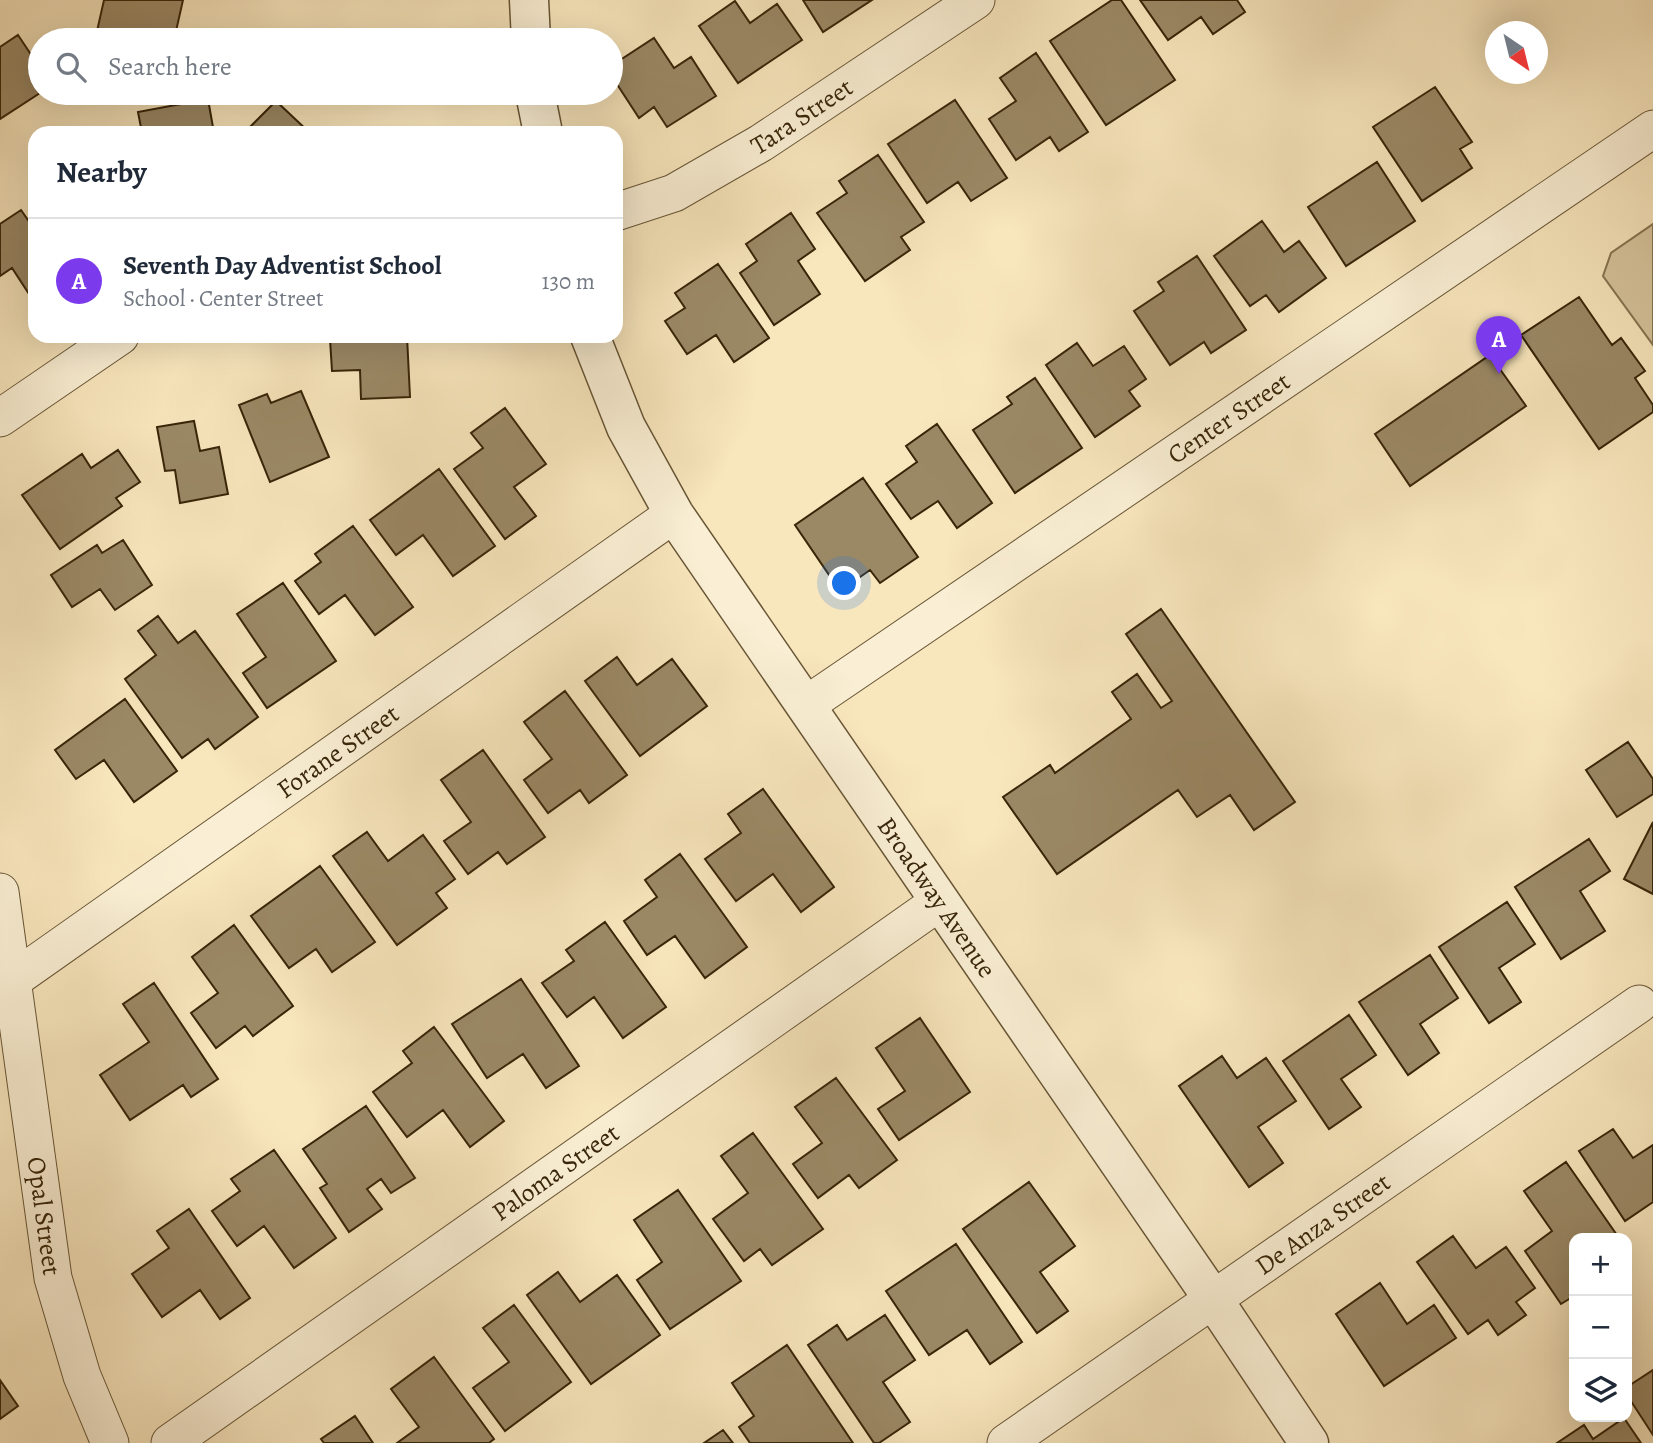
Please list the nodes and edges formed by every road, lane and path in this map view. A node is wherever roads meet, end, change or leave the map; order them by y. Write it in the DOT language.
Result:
graph roads {
  1 [pos="529,0"];
  2 [pos="975,0"];
  3 [pos="530,28"];
  4 [pos="537,105"];
  5 [pos="541,126"];
  6 [pos="1653,130"];
  7 [pos="623,210"];
  8 [pos="110,343"];
  9 [pos="593,343"];
  10 [pos="0,418"];
  11 [pos="674,514"];
  12 [pos="806,705"];
  13 [pos="0,892"];
  14 [pos="939,902"];
  15 [pos="6,985"];
  16 [pos="1639,1004"];
  17 [pos="1213,1299"];
  18 [pos="110,1443"];
  19 [pos="170,1443"];
  20 [pos="1006,1443"];
  21 [pos="1309,1443"];
  1 -- 3 [label="street"];
  2 -- 7 [label="street, Tara Street"];
  4 -- 5 [label="street"];
  6 -- 12 [label="street, Center Street"];
  8 -- 10 [label="street"];
  9 -- 11 [label="street, Broadway Avenue"];
  11 -- 12 [label="street, Broadway Avenue"];
  11 -- 15 [label="street, Forane Street"];
  12 -- 14 [label="street, Broadway Avenue"];
  13 -- 15 [label="street, Opal Street"];
  14 -- 17 [label="street, Broadway Avenue"];
  14 -- 19 [label="street, Paloma Street"];
  15 -- 18 [label="street, Opal Street"];
  16 -- 17 [label="street, De Anza Street"];
  17 -- 20 [label="street, De Anza Street"];
  17 -- 21 [label="street, Broadway Avenue"];
}
